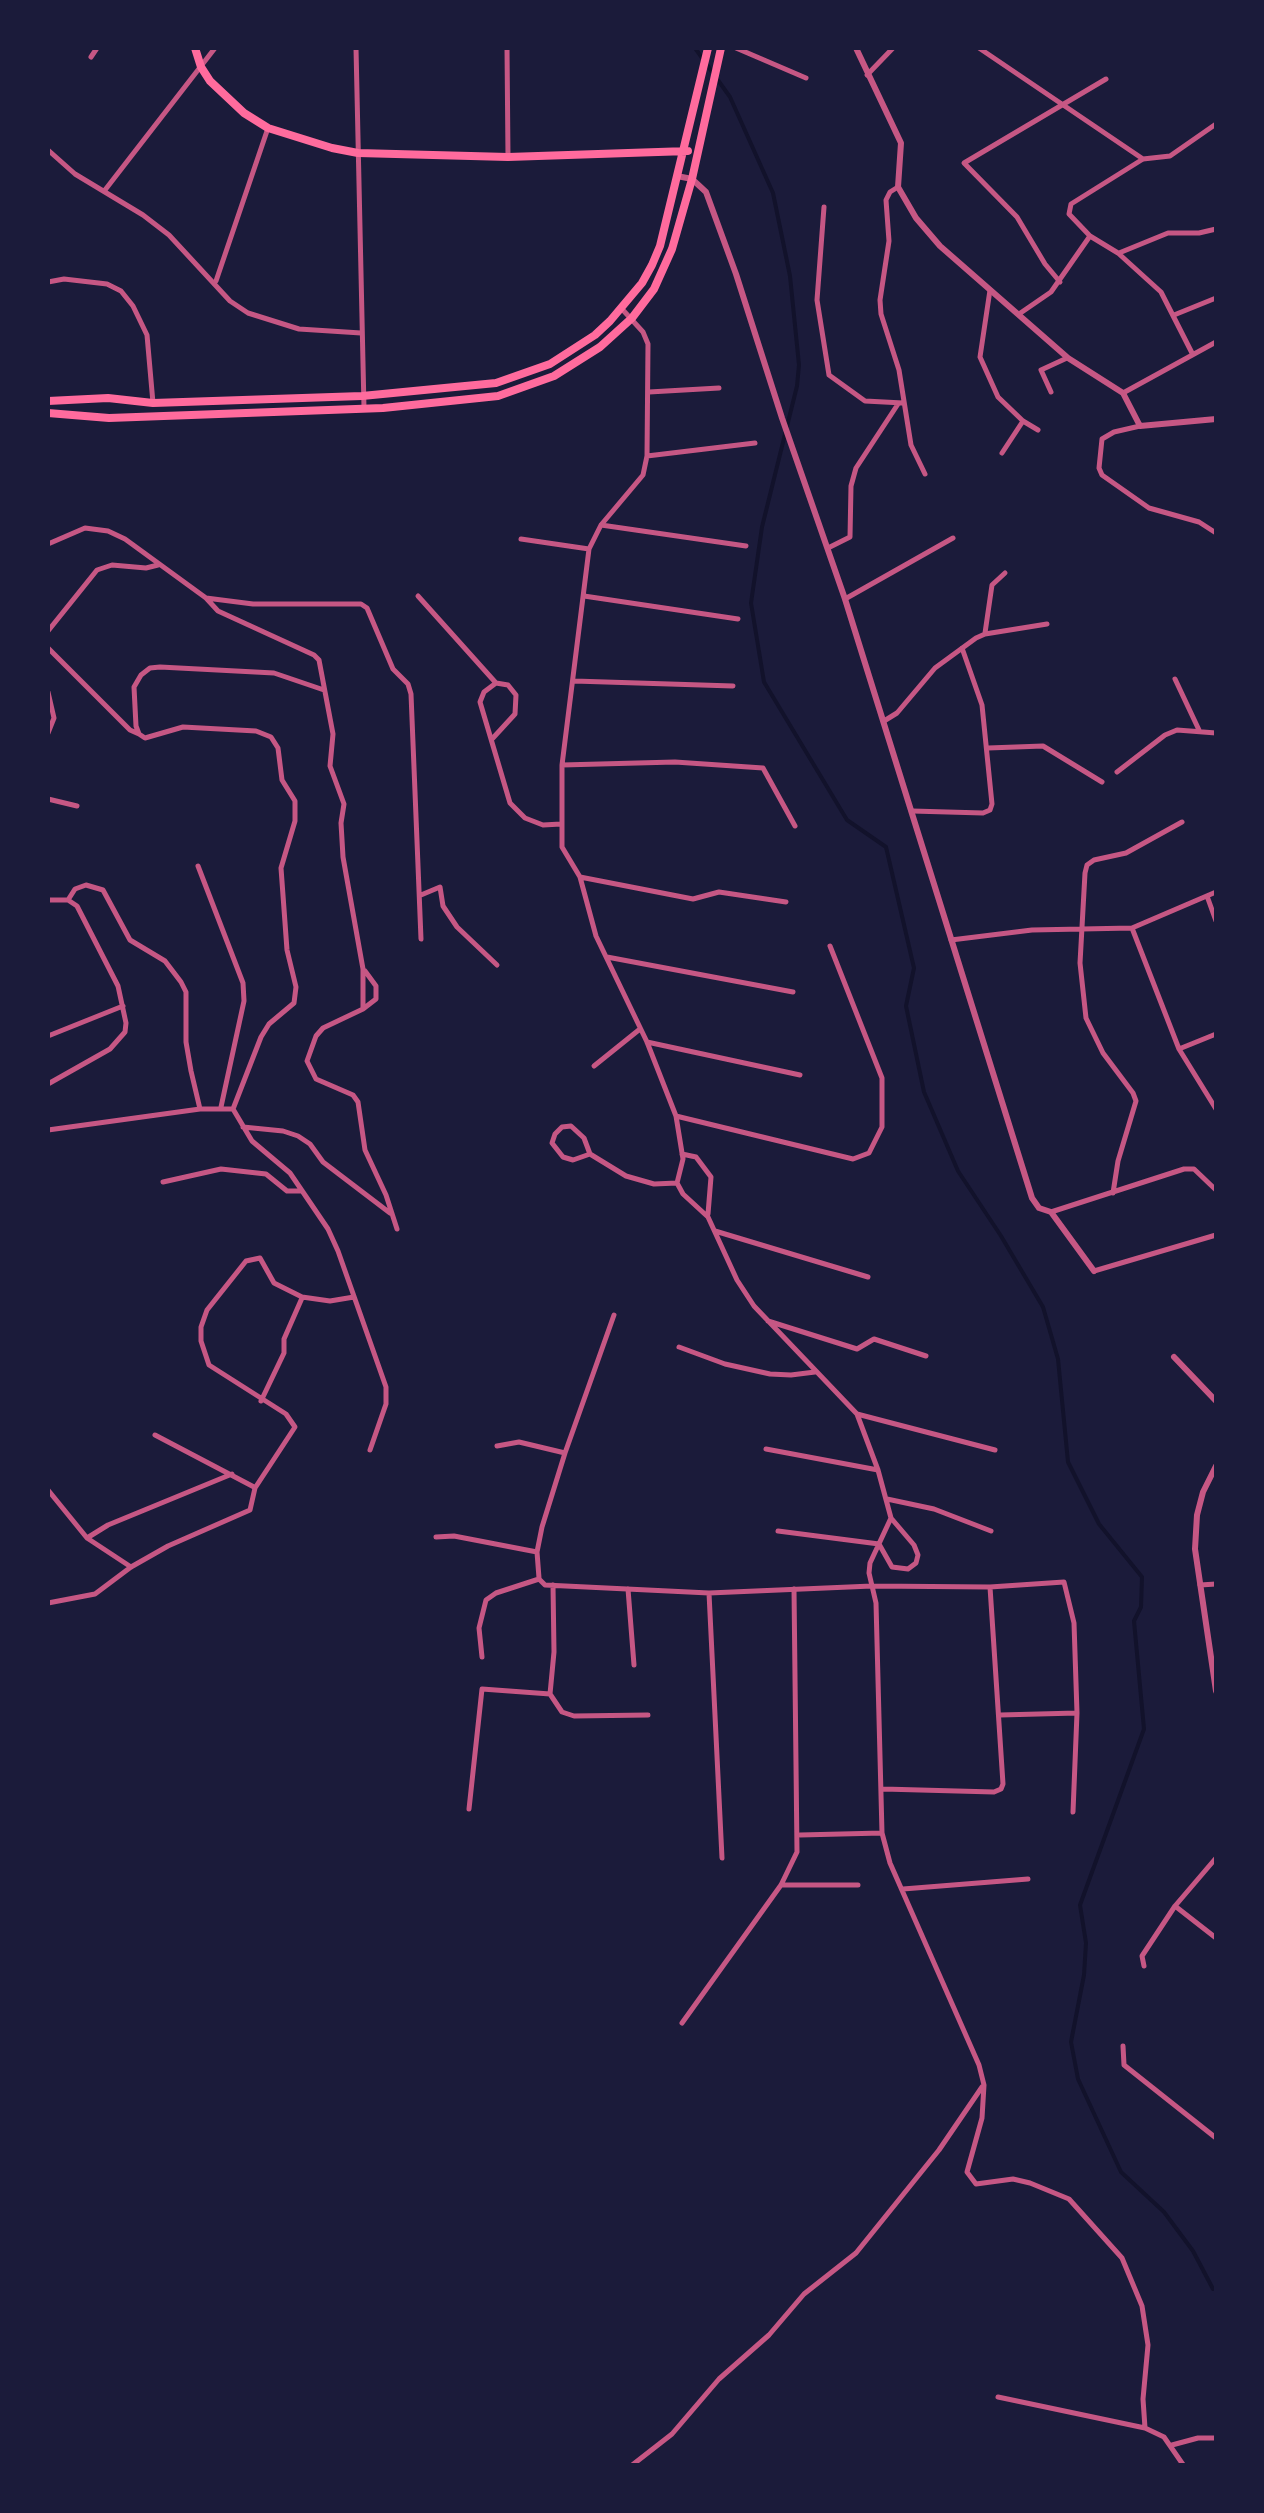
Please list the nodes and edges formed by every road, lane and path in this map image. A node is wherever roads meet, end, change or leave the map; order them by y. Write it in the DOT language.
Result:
graph roads {
  1 [pos="98,48"];
  2 [pos="195,48"];
  3 [pos="215,48"];
  4 [pos="356,48"];
  5 [pos="507,48"];
  6 [pos="708,48"];
  7 [pos="736,48"];
  8 [pos="856,48"];
  9 [pos="893,48"];
  10 [pos="979,48"];
  11 [pos="721,50"];
  12 [pos="91,57"];
  13 [pos="201,67"];
  14 [pos="867,74"];
  15 [pos="806,78"];
  16 [pos="1106,78"];
  17 [pos="1064,105"];
  18 [pos="1216,124"];
  19 [pos="268,128"];
  20 [pos="48,150"];
  21 [pos="684,150"];
  22 [pos="698,152"];
  23 [pos="358,153"];
  24 [pos="508,158"];
  25 [pos="1143,159"];
  26 [pos="677,176"];
  27 [pos="692,179"];
  28 [pos="898,187"];
  29 [pos="105,190"];
  30 [pos="824,207"];
  31 [pos="1216,228"];
  32 [pos="1090,236"];
  33 [pos="1118,254"];
  34 [pos="48,282"];
  35 [pos="1060,282"];
  36 [pos="215,283"];
  37 [pos="990,290"];
  38 [pos="1216,298"];
  39 [pos="622,308"];
  40 [pos="1019,314"];
  41 [pos="1174,315"];
  42 [pos="632,318"];
  43 [pos="362,333"];
  44 [pos="1216,342"];
  45 [pos="1192,353"];
  46 [pos="1068,358"];
  47 [pos="719,388"];
  48 [pos="649,392"];
  49 [pos="1051,392"];
  50 [pos="1123,393"];
  51 [pos="362,396"];
  52 [pos="48,401"];
  53 [pos="153,402"];
  54 [pos="901,403"];
  55 [pos="364,408"];
  56 [pos="48,413"];
  57 [pos="1216,419"];
  58 [pos="1023,421"];
  59 [pos="1140,426"];
  60 [pos="1038,430"];
  61 [pos="755,443"];
  62 [pos="1002,453"];
  63 [pos="648,456"];
  64 [pos="925,474"];
  65 [pos="601,525"];
  66 [pos="1216,534"];
  67 [pos="953,538"];
  68 [pos="521,539"];
  69 [pos="48,544"];
  70 [pos="746,546"];
  71 [pos="828,548"];
  72 [pos="589,549"];
  73 [pos="158,564"];
  74 [pos="1005,573"];
  75 [pos="418,596"];
  76 [pos="584,596"];
  77 [pos="206,598"];
  78 [pos="845,599"];
  79 [pos="738,619"];
  80 [pos="1047,624"];
  81 [pos="48,631"];
  82 [pos="986,634"];
  83 [pos="48,648"];
  84 [pos="962,648"];
  85 [pos="1174,679"];
  86 [pos="574,681"];
  87 [pos="496,683"];
  88 [pos="733,686"];
  89 [pos="324,690"];
  90 [pos="48,692"];
  91 [pos="884,721"];
  92 [pos="1199,730"];
  93 [pos="48,732"];
  94 [pos="1216,733"];
  95 [pos="138,734"];
  96 [pos="494,738"];
  97 [pos="988,748"];
  98 [pos="562,765"];
  99 [pos="1117,772"];
  100 [pos="1102,782"];
  101 [pos="48,799"];
  102 [pos="77,806"];
  103 [pos="912,810"];
  104 [pos="1182,822"];
  105 [pos="561,824"];
  106 [pos="795,826"];
  107 [pos="198,866"];
  108 [pos="580,877"];
  109 [pos="1216,892"];
  110 [pos="421,896"];
  111 [pos="1206,896"];
  112 [pos="48,900"];
  113 [pos="68,900"];
  114 [pos="786,902"];
  115 [pos="1216,921"];
  116 [pos="1132,928"];
  117 [pos="1081,929"];
  118 [pos="420,939"];
  119 [pos="951,940"];
  120 [pos="830,946"];
  121 [pos="607,958"];
  122 [pos="497,964"];
  123 [pos="363,969"];
  124 [pos="793,992"];
  125 [pos="123,1006"];
  126 [pos="362,1009"];
  127 [pos="640,1029"];
  128 [pos="1216,1034"];
  129 [pos="48,1036"];
  130 [pos="647,1042"];
  131 [pos="1179,1049"];
  132 [pos="594,1066"];
  133 [pos="800,1075"];
  134 [pos="48,1084"];
  135 [pos="200,1108"];
  136 [pos="222,1108"];
  137 [pos="233,1109"];
  138 [pos="1216,1109"];
  139 [pos="676,1116"];
  140 [pos="243,1127"];
  141 [pos="48,1130"];
  142 [pos="590,1154"];
  143 [pos="682,1154"];
  144 [pos="163,1182"];
  145 [pos="677,1183"];
  146 [pos="1216,1190"];
  147 [pos="301,1191"];
  148 [pos="1113,1192"];
  149 [pos="1052,1212"];
  150 [pos="390,1213"];
  151 [pos="708,1217"];
  152 [pos="397,1229"];
  153 [pos="715,1231"];
  154 [pos="1216,1235"];
  155 [pos="1094,1270"];
  156 [pos="868,1278"];
  157 [pos="354,1296"];
  158 [pos="302,1297"];
  159 [pos="614,1315"];
  160 [pos="768,1321"];
  161 [pos="678,1348"];
  162 [pos="926,1356"];
  163 [pos="1174,1357"];
  164 [pos="815,1372"];
  165 [pos="261,1401"];
  166 [pos="1216,1401"];
  167 [pos="857,1414"];
  168 [pos="155,1435"];
  169 [pos="496,1446"];
  170 [pos="766,1448"];
  171 [pos="370,1450"];
  172 [pos="995,1450"];
  173 [pos="565,1452"];
  174 [pos="1216,1466"];
  175 [pos="878,1470"];
  176 [pos="232,1474"];
  177 [pos="256,1488"];
  178 [pos="48,1490"];
  179 [pos="886,1498"];
  180 [pos="891,1518"];
  181 [pos="990,1530"];
  182 [pos="778,1531"];
  183 [pos="436,1536"];
  184 [pos="86,1538"];
  185 [pos="878,1544"];
  186 [pos="537,1552"];
  187 [pos="131,1567"];
  188 [pos="540,1579"];
  189 [pos="1216,1584"];
  190 [pos="553,1585"];
  191 [pos="1200,1585"];
  192 [pos="872,1586"];
  193 [pos="990,1587"];
  194 [pos="628,1588"];
  195 [pos="794,1589"];
  196 [pos="709,1593"];
  197 [pos="48,1602"];
  198 [pos="482,1657"];
  199 [pos="634,1665"];
  200 [pos="1216,1691"];
  201 [pos="550,1694"];
  202 [pos="1077,1714"];
  203 [pos="648,1715"];
  204 [pos="999,1715"];
  205 [pos="881,1789"];
  206 [pos="468,1809"];
  207 [pos="1073,1812"];
  208 [pos="882,1833"];
  209 [pos="798,1835"];
  210 [pos="722,1858"];
  211 [pos="1216,1858"];
  212 [pos="1028,1879"];
  213 [pos="780,1885"];
  214 [pos="858,1885"];
  215 [pos="903,1889"];
  216 [pos="1175,1906"];
  217 [pos="1216,1938"];
  218 [pos="1144,1966"];
  219 [pos="682,2023"];
  220 [pos="1122,2046"];
  221 [pos="984,2085"];
  222 [pos="1215,2134"];
  223 [pos="998,2397"];
  224 [pos="1145,2428"];
  225 [pos="1216,2438"];
  226 [pos="1172,2445"];
  227 [pos="631,2466"];
  228 [pos="1184,2466"];
  1 -- 12 [label="street"];
  2 -- 13 [label="main road"];
  3 -- 13 [label="street"];
  4 -- 23 [label="street"];
  5 -- 24 [label="street"];
  6 -- 21 [label="main road"];
  7 -- 15 [label="street"];
  8 -- 14 [label="street"];
  9 -- 14 [label="street"];
  10 -- 17 [label="street"];
  11 -- 22 [label="main road"];
  13 -- 19 [label="main road"];
  13 -- 29 [label="street"];
  14 -- 28 [label="street"];
  16 -- 17 [label="street"];
  17 -- 25 [label="street"];
  17 -- 35 [label="street"];
  18 -- 25 [label="street"];
  19 -- 23 [label="main road"];
  19 -- 36 [label="street"];
  20 -- 29 [label="street"];
  21 -- 22 [label="main road"];
  21 -- 24 [label="main road"];
  21 -- 26 [label="main road"];
  22 -- 27 [label="main road"];
  23 -- 24 [label="main road"];
  23 -- 43 [label="street"];
  25 -- 32 [label="street"];
  26 -- 27 [label="street"];
  26 -- 39 [label="main road"];
  27 -- 42 [label="main road"];
  27 -- 71 [label="street"];
  28 -- 37 [label="street"];
  28 -- 54 [label="street"];
  29 -- 36 [label="street"];
  30 -- 54 [label="street"];
  31 -- 33 [label="street"];
  32 -- 33 [label="street"];
  32 -- 35 [label="street"];
  33 -- 41 [label="street"];
  34 -- 53 [label="street"];
  35 -- 40 [label="street"];
  36 -- 43 [label="street"];
  37 -- 40 [label="street"];
  37 -- 58 [label="street"];
  38 -- 41 [label="street"];
  39 -- 42 [label="street"];
  39 -- 51 [label="main road"];
  40 -- 46 [label="street"];
  41 -- 45 [label="street"];
  42 -- 48 [label="street"];
  42 -- 55 [label="main road"];
  43 -- 51 [label="street"];
  44 -- 45 [label="street"];
  45 -- 50 [label="street"];
  46 -- 49 [label="street"];
  46 -- 50 [label="street"];
  47 -- 48 [label="street"];
  48 -- 63 [label="street"];
  50 -- 59 [label="street"];
  51 -- 53 [label="main road"];
  51 -- 55 [label="street"];
  52 -- 53 [label="main road"];
  54 -- 64 [label="street"];
  54 -- 71 [label="street"];
  55 -- 56 [label="main road"];
  57 -- 59 [label="street"];
  58 -- 60 [label="street"];
  58 -- 62 [label="street"];
  59 -- 66 [label="street"];
  61 -- 63 [label="street"];
  63 -- 65 [label="street"];
  65 -- 70 [label="street"];
  65 -- 72 [label="street"];
  67 -- 78 [label="street"];
  68 -- 72 [label="street"];
  69 -- 73 [label="street"];
  71 -- 78 [label="street"];
  72 -- 76 [label="street"];
  73 -- 77 [label="street"];
  73 -- 81 [label="street"];
  74 -- 82 [label="street"];
  75 -- 87 [label="street"];
  76 -- 79 [label="street"];
  76 -- 86 [label="street"];
  77 -- 89 [label="street"];
  77 -- 110 [label="street"];
  78 -- 91 [label="street"];
  80 -- 82 [label="street"];
  82 -- 84 [label="street"];
  83 -- 95 [label="street"];
  84 -- 91 [label="street"];
  84 -- 97 [label="street"];
  85 -- 92 [label="street"];
  86 -- 88 [label="street"];
  86 -- 98 [label="street"];
  87 -- 96 [label="street"];
  87 -- 96 [label="street"];
  89 -- 95 [label="street"];
  89 -- 123 [label="street"];
  90 -- 93 [label="street"];
  91 -- 103 [label="street"];
  92 -- 94 [label="street"];
  92 -- 99 [label="street"];
  95 -- 137 [label="street"];
  96 -- 105 [label="street"];
  97 -- 100 [label="street"];
  97 -- 103 [label="street"];
  98 -- 105 [label="street"];
  98 -- 106 [label="street"];
  101 -- 102 [label="street"];
  103 -- 119 [label="street"];
  104 -- 117 [label="street"];
  105 -- 108 [label="street"];
  107 -- 136 [label="street"];
  108 -- 114 [label="street"];
  108 -- 121 [label="street"];
  109 -- 111 [label="street"];
  110 -- 118 [label="street"];
  110 -- 122 [label="street"];
  111 -- 115 [label="street"];
  111 -- 116 [label="street"];
  112 -- 113 [label="street"];
  113 -- 125 [label="street"];
  113 -- 135 [label="street"];
  116 -- 117 [label="street"];
  116 -- 131 [label="street"];
  117 -- 119 [label="street"];
  117 -- 148 [label="street"];
  119 -- 149 [label="street"];
  120 -- 139 [label="street"];
  121 -- 124 [label="street"];
  121 -- 127 [label="street"];
  123 -- 126 [label="street"];
  123 -- 126 [label="street"];
  125 -- 129 [label="street"];
  125 -- 134 [label="street"];
  126 -- 150 [label="street"];
  127 -- 130 [label="street"];
  127 -- 132 [label="street"];
  128 -- 131 [label="street"];
  130 -- 133 [label="street"];
  130 -- 139 [label="street"];
  131 -- 138 [label="street"];
  135 -- 136 [label="street"];
  135 -- 141 [label="street"];
  136 -- 137 [label="street"];
  137 -- 140 [label="street"];
  139 -- 143 [label="street"];
  140 -- 147 [label="street"];
  140 -- 150 [label="street"];
  142 -- 142 [label="street"];
  142 -- 145 [label="street"];
  143 -- 145 [label="street"];
  143 -- 151 [label="street"];
  144 -- 147 [label="street"];
  145 -- 151 [label="street"];
  146 -- 148 [label="street"];
  147 -- 157 [label="street"];
  148 -- 149 [label="street"];
  149 -- 155 [label="street"];
  150 -- 152 [label="street"];
  151 -- 153 [label="street"];
  153 -- 156 [label="street"];
  153 -- 160 [label="street"];
  154 -- 155 [label="street"];
  157 -- 158 [label="street"];
  157 -- 171 [label="street"];
  158 -- 165 [label="street"];
  158 -- 165 [label="street"];
  159 -- 173 [label="street"];
  160 -- 162 [label="street"];
  160 -- 164 [label="street"];
  161 -- 164 [label="street"];
  163 -- 166 [label="street"];
  164 -- 167 [label="street"];
  165 -- 177 [label="street"];
  167 -- 172 [label="street"];
  167 -- 175 [label="street"];
  168 -- 176 [label="street"];
  169 -- 173 [label="street"];
  170 -- 175 [label="street"];
  173 -- 186 [label="street"];
  174 -- 191 [label="street"];
  175 -- 179 [label="street"];
  176 -- 177 [label="street"];
  176 -- 184 [label="street"];
  177 -- 187 [label="street"];
  178 -- 184 [label="street"];
  179 -- 180 [label="street"];
  179 -- 181 [label="street"];
  180 -- 185 [label="street"];
  180 -- 185 [label="street"];
  182 -- 185 [label="street"];
  183 -- 186 [label="street"];
  184 -- 187 [label="street"];
  185 -- 192 [label="street"];
  186 -- 188 [label="street"];
  187 -- 197 [label="street"];
  188 -- 190 [label="street"];
  188 -- 198 [label="street"];
  189 -- 191 [label="street"];
  190 -- 194 [label="street"];
  190 -- 201 [label="street"];
  191 -- 200 [label="street"];
  192 -- 193 [label="street"];
  192 -- 195 [label="street"];
  192 -- 205 [label="street"];
  193 -- 202 [label="street"];
  193 -- 204 [label="street"];
  194 -- 196 [label="street"];
  194 -- 199 [label="street"];
  195 -- 196 [label="street"];
  195 -- 209 [label="street"];
  196 -- 210 [label="street"];
  201 -- 203 [label="street"];
  201 -- 206 [label="street"];
  202 -- 204 [label="street"];
  202 -- 207 [label="street"];
  204 -- 205 [label="street"];
  205 -- 208 [label="street"];
  208 -- 209 [label="street"];
  208 -- 215 [label="street"];
  209 -- 213 [label="street"];
  211 -- 216 [label="street"];
  212 -- 215 [label="street"];
  213 -- 214 [label="street"];
  213 -- 219 [label="street"];
  215 -- 221 [label="street"];
  216 -- 217 [label="street"];
  216 -- 218 [label="street"];
  220 -- 222 [label="street"];
  221 -- 224 [label="street"];
  221 -- 227 [label="street"];
  223 -- 224 [label="street"];
  224 -- 226 [label="street"];
  225 -- 226 [label="street"];
  226 -- 228 [label="street"];
}
